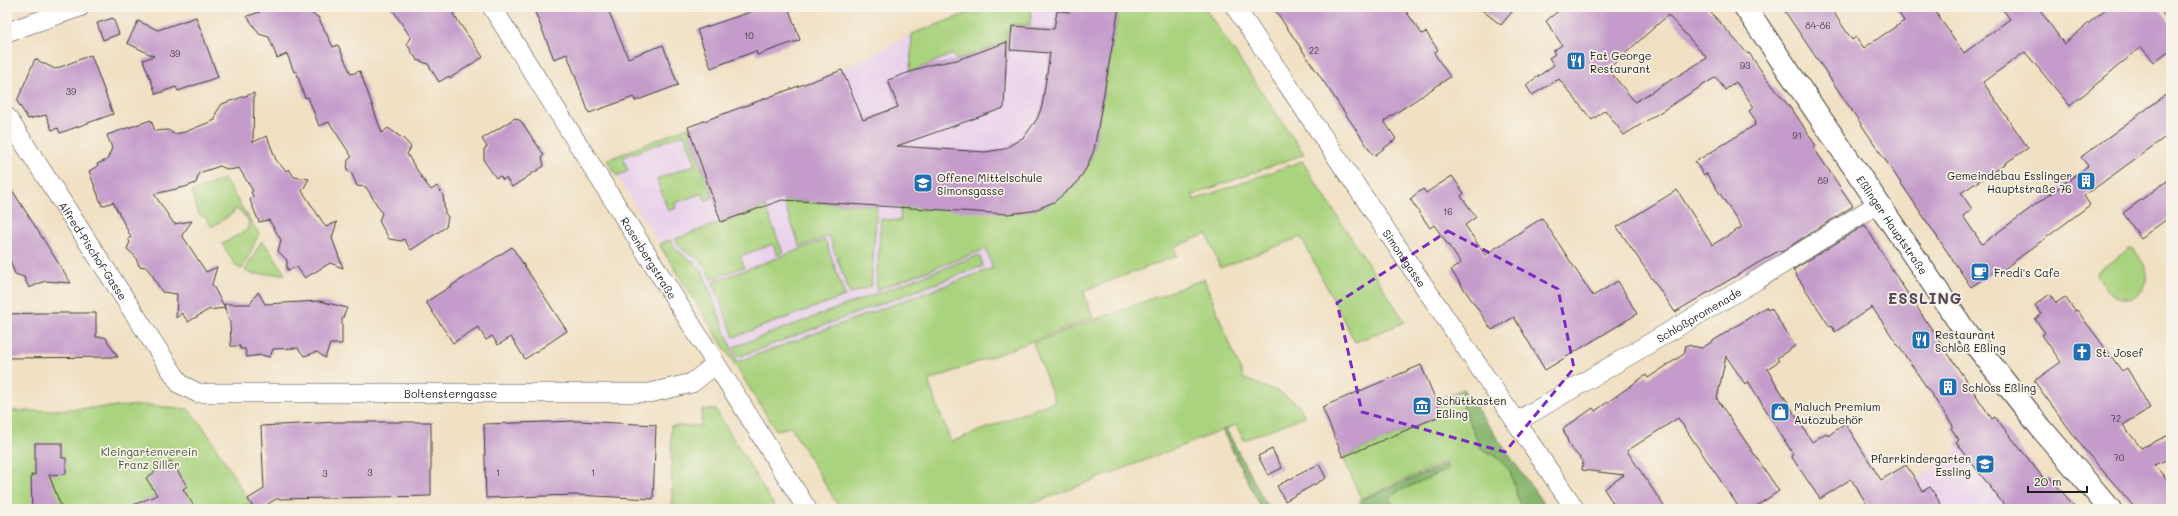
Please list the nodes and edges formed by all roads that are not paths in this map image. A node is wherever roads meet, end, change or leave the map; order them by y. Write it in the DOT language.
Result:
graph roads {
  1 [pos="80,7"];
  2 [pos="492,7"];
  3 [pos="1236,7"];
  4 [pos="1745,7"];
  5 [pos="7,32"];
  6 [pos="7,117"];
  7 [pos="1879,203"];
  8 [pos="716,364"];
  9 [pos="180,384"];
  10 [pos="1516,422"];
  11 [pos="807,509"];
  12 [pos="1575,509"];
  13 [pos="2110,509"];
  1 -- 5 [label="street"];
  2 -- 8 [label="street, Rosenbergstraße"];
  3 -- 10 [label="street, Simonsgasse"];
  4 -- 7 [label="main road, Eßlinger Hauptstraße"];
  6 -- 9 [label="street, Alfred-Pischof-Gasse"];
  7 -- 10 [label="street, Schloßpromenade"];
  7 -- 13 [label="main road, Eßlinger Hauptstraße"];
  8 -- 9 [label="street, Boltensterngasse"];
  8 -- 11 [label="street, Rosenbergstraße"];
  10 -- 12 [label="street, Simonsgasse"];
}
